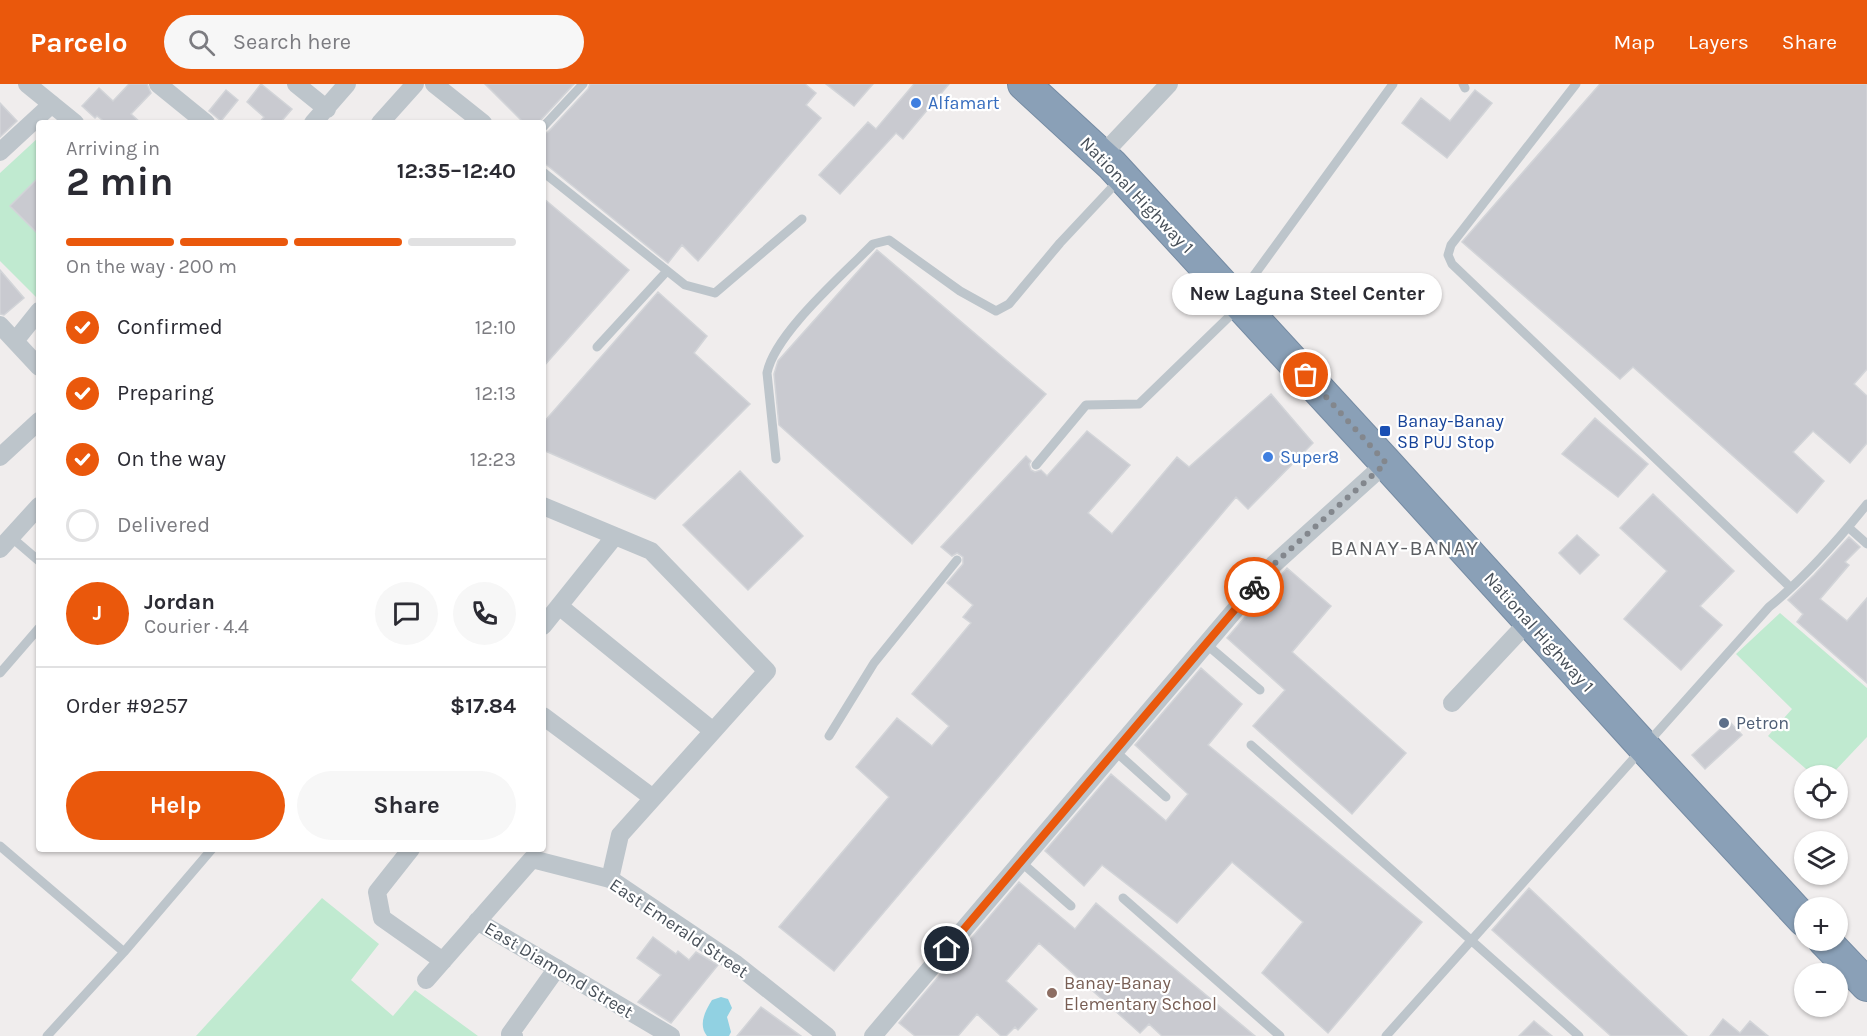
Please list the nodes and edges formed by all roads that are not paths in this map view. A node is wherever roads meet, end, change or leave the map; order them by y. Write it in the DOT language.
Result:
graph roads {
  1 [pos="27,84"];
  2 [pos="159,84"];
  3 [pos="296,84"];
  4 [pos="347,84"];
  5 [pos="415,84"];
  6 [pos="434,84"];
  7 [pos="583,84"];
  8 [pos="1024,84"];
  9 [pos="1168,84"];
  10 [pos="1393,84"];
  11 [pos="1576,84"];
  12 [pos="52,104"];
  13 [pos="327,109"];
  14 [pos="71,120"];
  15 [pos="202,120"];
  16 [pos="316,120"];
  17 [pos="383,120"];
  18 [pos="479,120"];
  19 [pos="546,124"];
  20 [pos="0,152"];
  21 [pos="1112,166"];
  22 [pos="546,174"];
  23 [pos="802,219"];
  24 [pos="667,271"];
  25 [pos="1239,302"];
  26 [pos="36,315"];
  27 [pos="0,325"];
  28 [pos="15,341"];
  29 [pos="597,347"];
  30 [pos="36,364"];
  31 [pos="36,423"];
  32 [pos="3,449"];
  33 [pos="776,459"];
  34 [pos="1386,463"];
  35 [pos="1036,465"];
  36 [pos="1867,504"];
  37 [pos="546,507"];
  38 [pos="36,509"];
  39 [pos="1848,527"];
  40 [pos="615,536"];
  41 [pos="5,543"];
  42 [pos="1867,544"];
  43 [pos="36,559"];
  44 [pos="957,560"];
  45 [pos="1791,588"];
  46 [pos="559,606"];
  47 [pos="1530,621"];
  48 [pos="546,622"];
  49 [pos="36,631"];
  50 [pos="1206,644"];
  51 [pos="0,673"];
  52 [pos="1260,690"];
  53 [pos="1452,703"];
  54 [pos="546,719"];
  55 [pos="713,731"];
  56 [pos="829,736"];
  57 [pos="1251,745"];
  58 [pos="1644,747"];
  59 [pos="1115,751"];
  60 [pos="1166,797"];
  61 [pos="653,798"];
  62 [pos="0,846"];
  63 [pos="209,852"];
  64 [pos="409,852"];
  65 [pos="1021,862"];
  66 [pos="610,879"];
  67 [pos="1123,898"];
  68 [pos="1071,906"];
  69 [pos="1794,910"];
  70 [pos="477,921"];
  71 [pos="1471,940"];
  72 [pos="1835,951"];
  73 [pos="124,952"];
  74 [pos="443,961"];
  75 [pos="557,968"];
  76 [pos="426,980"];
  77 [pos="1867,985"];
  78 [pos="47,1036"];
  79 [pos="514,1036"];
  80 [pos="671,1036"];
  81 [pos="827,1036"];
  82 [pos="873,1036"];
  83 [pos="1280,1036"];
  84 [pos="1386,1036"];
  85 [pos="1579,1036"];
  1 -- 12 [label="street"];
  2 -- 15 [label="street"];
  3 -- 13 [label="street"];
  4 -- 13 [label="street"];
  5 -- 17 [label="street"];
  6 -- 18 [label="street"];
  7 -- 19 [label="lane"];
  8 -- 21 [label="highway, National Highway 1"];
  9 -- 21 [label="street"];
  10 -- 25 [label="lane"];
  11 -- 45 [label="lane"];
  12 -- 14 [label="street"];
  12 -- 20 [label="street"];
  13 -- 16 [label="street"];
  21 -- 25 [label="highway, National Highway 1"];
  21 -- 33 [label="lane"];
  22 -- 24 [label="lane"];
  23 -- 24 [label="lane"];
  24 -- 29 [label="lane"];
  25 -- 34 [label="highway, National Highway 1"];
  25 -- 35 [label="lane"];
  26 -- 28 [label="street"];
  27 -- 28 [label="street"];
  28 -- 30 [label="street"];
  31 -- 32 [label="street"];
  34 -- 47 [label="highway, National Highway 1"];
  34 -- 50 [label="street"];
  36 -- 39 [label="lane"];
  37 -- 40 [label="street"];
  38 -- 41 [label="street"];
  39 -- 42 [label="lane"];
  39 -- 45 [label="lane"];
  40 -- 46 [label="street"];
  40 -- 55 [label="street"];
  41 -- 43 [label="lane"];
  44 -- 56 [label="lane"];
  45 -- 58 [label="lane"];
  46 -- 48 [label="street"];
  46 -- 55 [label="street"];
  47 -- 53 [label="street"];
  47 -- 58 [label="highway, National Highway 1"];
  49 -- 51 [label="lane"];
  50 -- 52 [label="lane"];
  50 -- 59 [label="street"];
  54 -- 61 [label="street"];
  55 -- 61 [label="street"];
  57 -- 71 [label="lane"];
  58 -- 69 [label="highway, National Highway 1"];
  58 -- 71 [label="lane"];
  59 -- 60 [label="lane"];
  59 -- 65 [label="street"];
  61 -- 66 [label="street"];
  62 -- 73 [label="lane"];
  63 -- 73 [label="lane"];
  64 -- 74 [label="street"];
  65 -- 68 [label="lane"];
  65 -- 82 [label="street"];
  66 -- 70 [label="street, East Emerald Street"];
  66 -- 81 [label="street, East Emerald Street"];
  67 -- 83 [label="lane"];
  70 -- 74 [label="street, East Emerald Street"];
  70 -- 75 [label="street, East Diamond Street"];
  71 -- 84 [label="lane"];
  71 -- 85 [label="lane"];
  72 -- 77 [label="highway"];
  73 -- 78 [label="lane"];
  74 -- 76 [label="street, East Emerald Street"];
  75 -- 79 [label="street"];
  75 -- 80 [label="street, East Diamond Street"];
}
